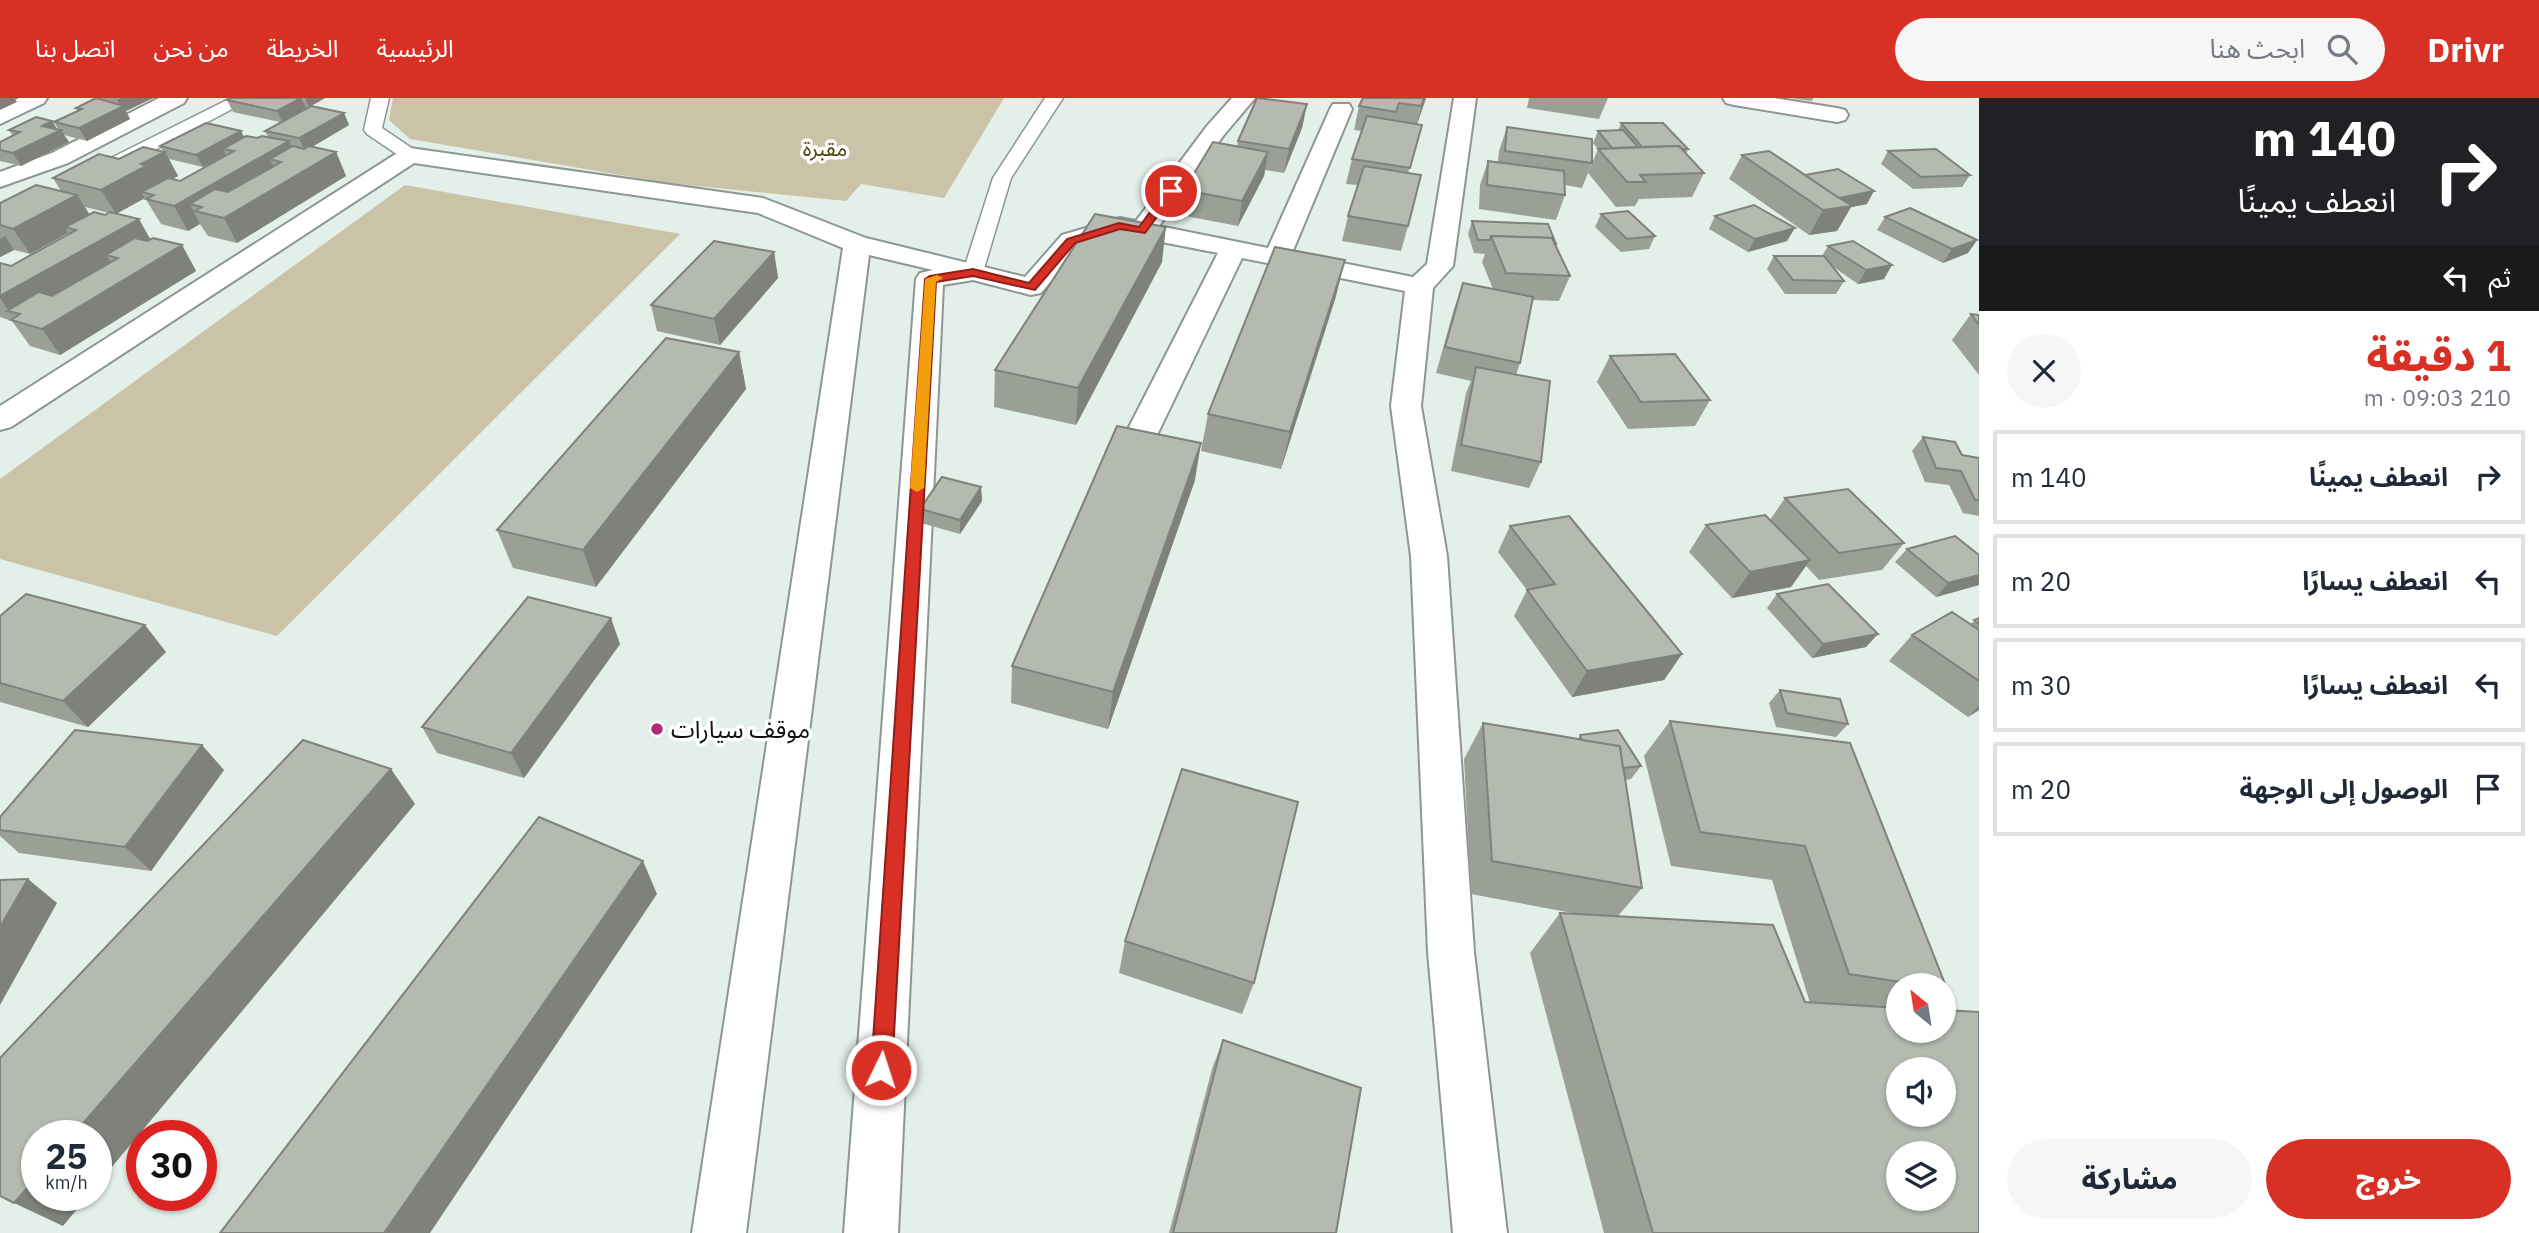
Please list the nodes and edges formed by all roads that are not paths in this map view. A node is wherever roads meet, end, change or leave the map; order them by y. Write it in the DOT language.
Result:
graph roads {
  1 [pos="36,98"];
  2 [pos="176,98"];
  3 [pos="244,98"];
  4 [pos="380,98"];
  5 [pos="1054,98"];
  6 [pos="1244,98"];
  7 [pos="1465,98"];
  8 [pos="1734,98"];
  9 [pos="1340,109"];
  10 [pos="1837,115"];
  11 [pos="0,117"];
  12 [pos="410,155"];
  13 [pos="99,172"];
  14 [pos="0,180"];
  15 [pos="1142,231"];
  16 [pos="857,244"];
  17 [pos="1233,249"];
  18 [pos="1277,257"];
  19 [pos="973,272"];
  20 [pos="1419,286"];
  21 [pos="4,414"];
  22 [pos="1142,433"];
  23 [pos="719,1233"];
  24 [pos="871,1233"];
  25 [pos="1480,1233"];
  1 -- 11 [label="street"];
  2 -- 14 [label="street"];
  3 -- 13 [label="lane"];
  4 -- 12 [label="lane"];
  5 -- 19 [label="lane"];
  6 -- 15 [label="street"];
  7 -- 20 [label="street"];
  8 -- 10 [label="street"];
  9 -- 18 [label="street"];
  12 -- 16 [label="street"];
  12 -- 21 [label="street"];
  15 -- 17 [label="street"];
  15 -- 19 [label="street"];
  16 -- 19 [label="street"];
  16 -- 23 [label="street"];
  17 -- 18 [label="street"];
  17 -- 22 [label="street"];
  18 -- 20 [label="street"];
  19 -- 24 [label="street"];
  20 -- 25 [label="street"];
}
